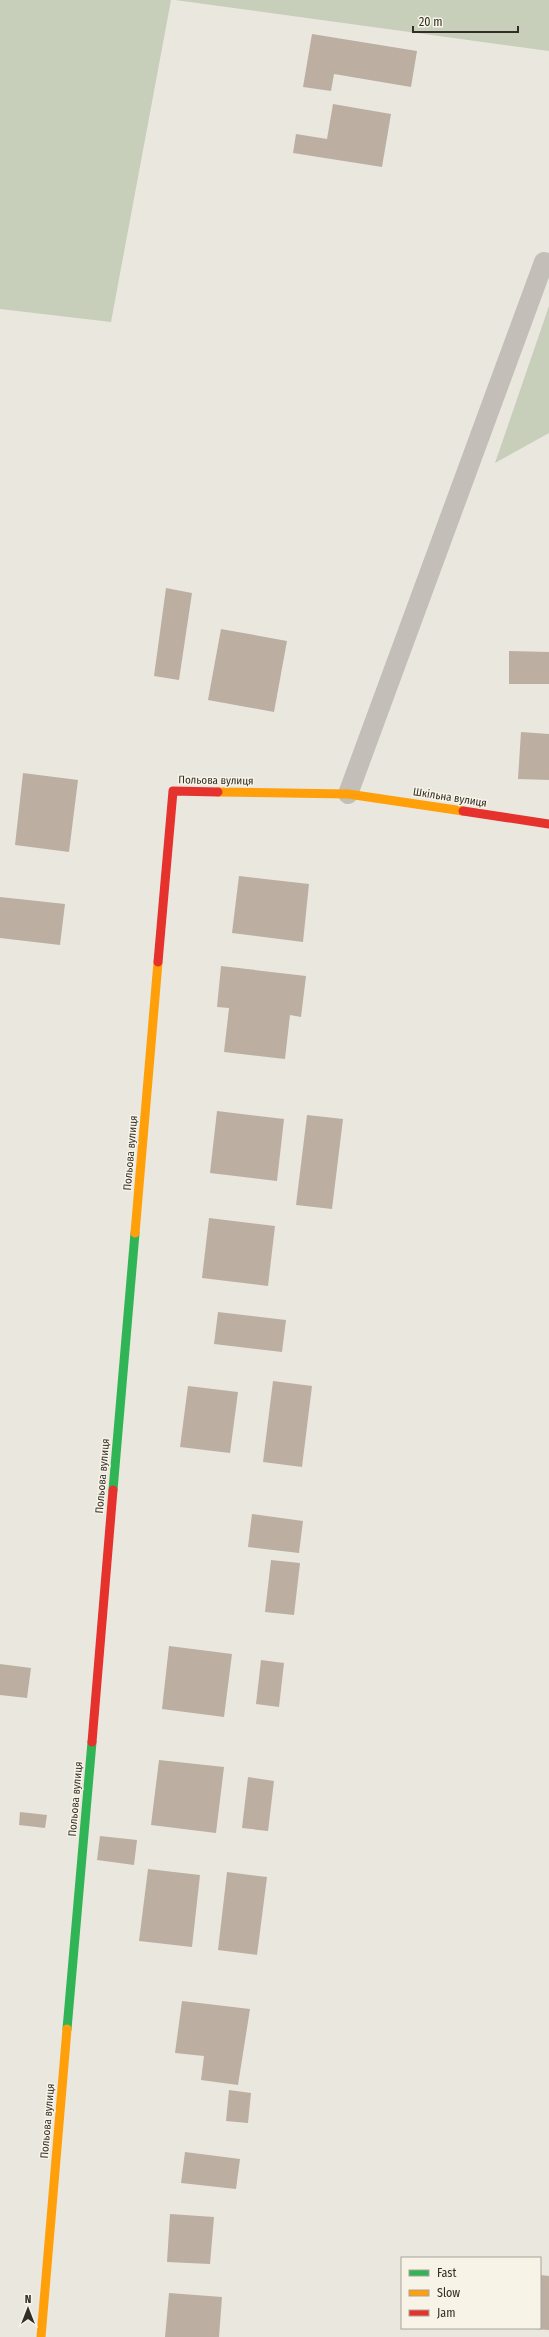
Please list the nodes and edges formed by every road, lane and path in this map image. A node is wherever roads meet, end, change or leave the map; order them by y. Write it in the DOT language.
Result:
graph roads {
  1 [pos="544,262"];
  2 [pos="348,794"];
  3 [pos="549,824"];
  4 [pos="41,2337"];
  1 -- 2 [label="lane"];
  2 -- 3 [label="street, Шкільна вулиця"];
  2 -- 4 [label="street, Польова вулиця"];
}
